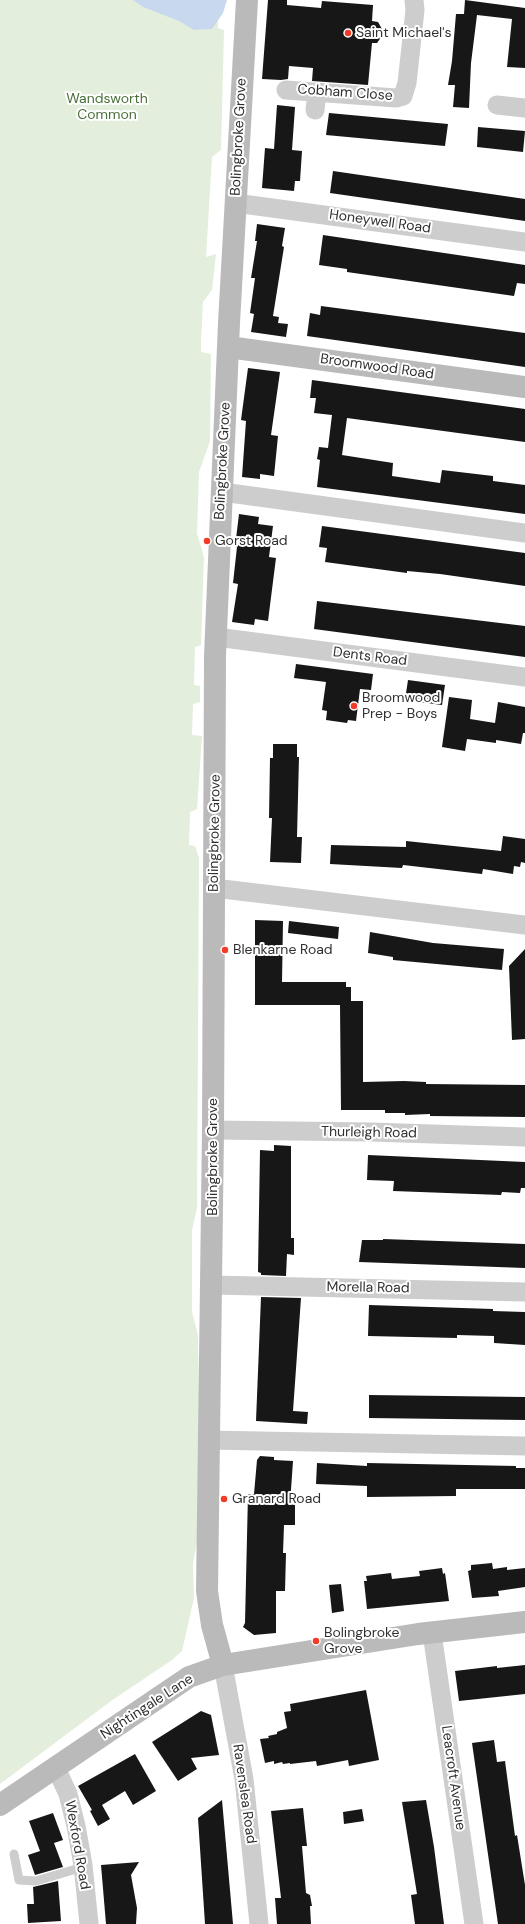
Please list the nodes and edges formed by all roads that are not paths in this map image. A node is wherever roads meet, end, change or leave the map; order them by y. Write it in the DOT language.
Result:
graph roads {
  1 [pos="247,0"];
  2 [pos="414,0"];
  3 [pos="286,90"];
  4 [pos="497,105"];
  5 [pos="525,108"];
  6 [pos="236,203"];
  7 [pos="525,242"];
  8 [pos="228,347"];
  9 [pos="525,387"];
  10 [pos="222,492"];
  11 [pos="525,533"];
  12 [pos="216,637"];
  13 [pos="525,677"];
  14 [pos="214,888"];
  15 [pos="525,925"];
  16 [pos="213,1130"];
  17 [pos="525,1137"];
  18 [pos="212,1284"];
  19 [pos="525,1292"];
  20 [pos="208,1440"];
  21 [pos="525,1446"];
  22 [pos="525,1622"];
  23 [pos="432,1633"];
  24 [pos="223,1665"];
  25 [pos="56,1768"];
  26 [pos="0,1805"];
  27 [pos="14,1854"];
  28 [pos="83,1867"];
  29 [pos="89,1924"];
  30 [pos="260,1924"];
  31 [pos="474,1924"];
  1 -- 6 [label="main road, Bolingbroke Grove"];
  2 -- 3 [label="street, Cobham Close"];
  4 -- 5 [label="street"];
  6 -- 7 [label="street, Honeywell Road"];
  6 -- 8 [label="main road, Bolingbroke Grove"];
  8 -- 9 [label="main road, Broomwood Road"];
  8 -- 10 [label="main road, Bolingbroke Grove"];
  10 -- 11 [label="street"];
  10 -- 12 [label="main road, Bolingbroke Grove"];
  12 -- 13 [label="street, Dents Road"];
  12 -- 14 [label="main road, Bolingbroke Grove"];
  14 -- 15 [label="street"];
  14 -- 16 [label="main road, Bolingbroke Grove"];
  16 -- 17 [label="street, Thurleigh Road"];
  16 -- 18 [label="main road, Bolingbroke Grove"];
  18 -- 19 [label="street, Morella Road"];
  18 -- 20 [label="main road, Bolingbroke Grove"];
  20 -- 21 [label="street"];
  20 -- 24 [label="main road, Bolingbroke Grove"];
  22 -- 23 [label="main road, Nightingale Lane"];
  23 -- 24 [label="main road, Nightingale Lane"];
  23 -- 31 [label="street, Leacroft Avenue"];
  24 -- 25 [label="main road, Nightingale Lane"];
  24 -- 30 [label="street, Ravenslea Road"];
  25 -- 26 [label="main road, Nightingale Lane"];
  25 -- 28 [label="street, Wexford Road"];
  27 -- 28 [label="lane"];
  28 -- 29 [label="street, Wexford Road"];
}
